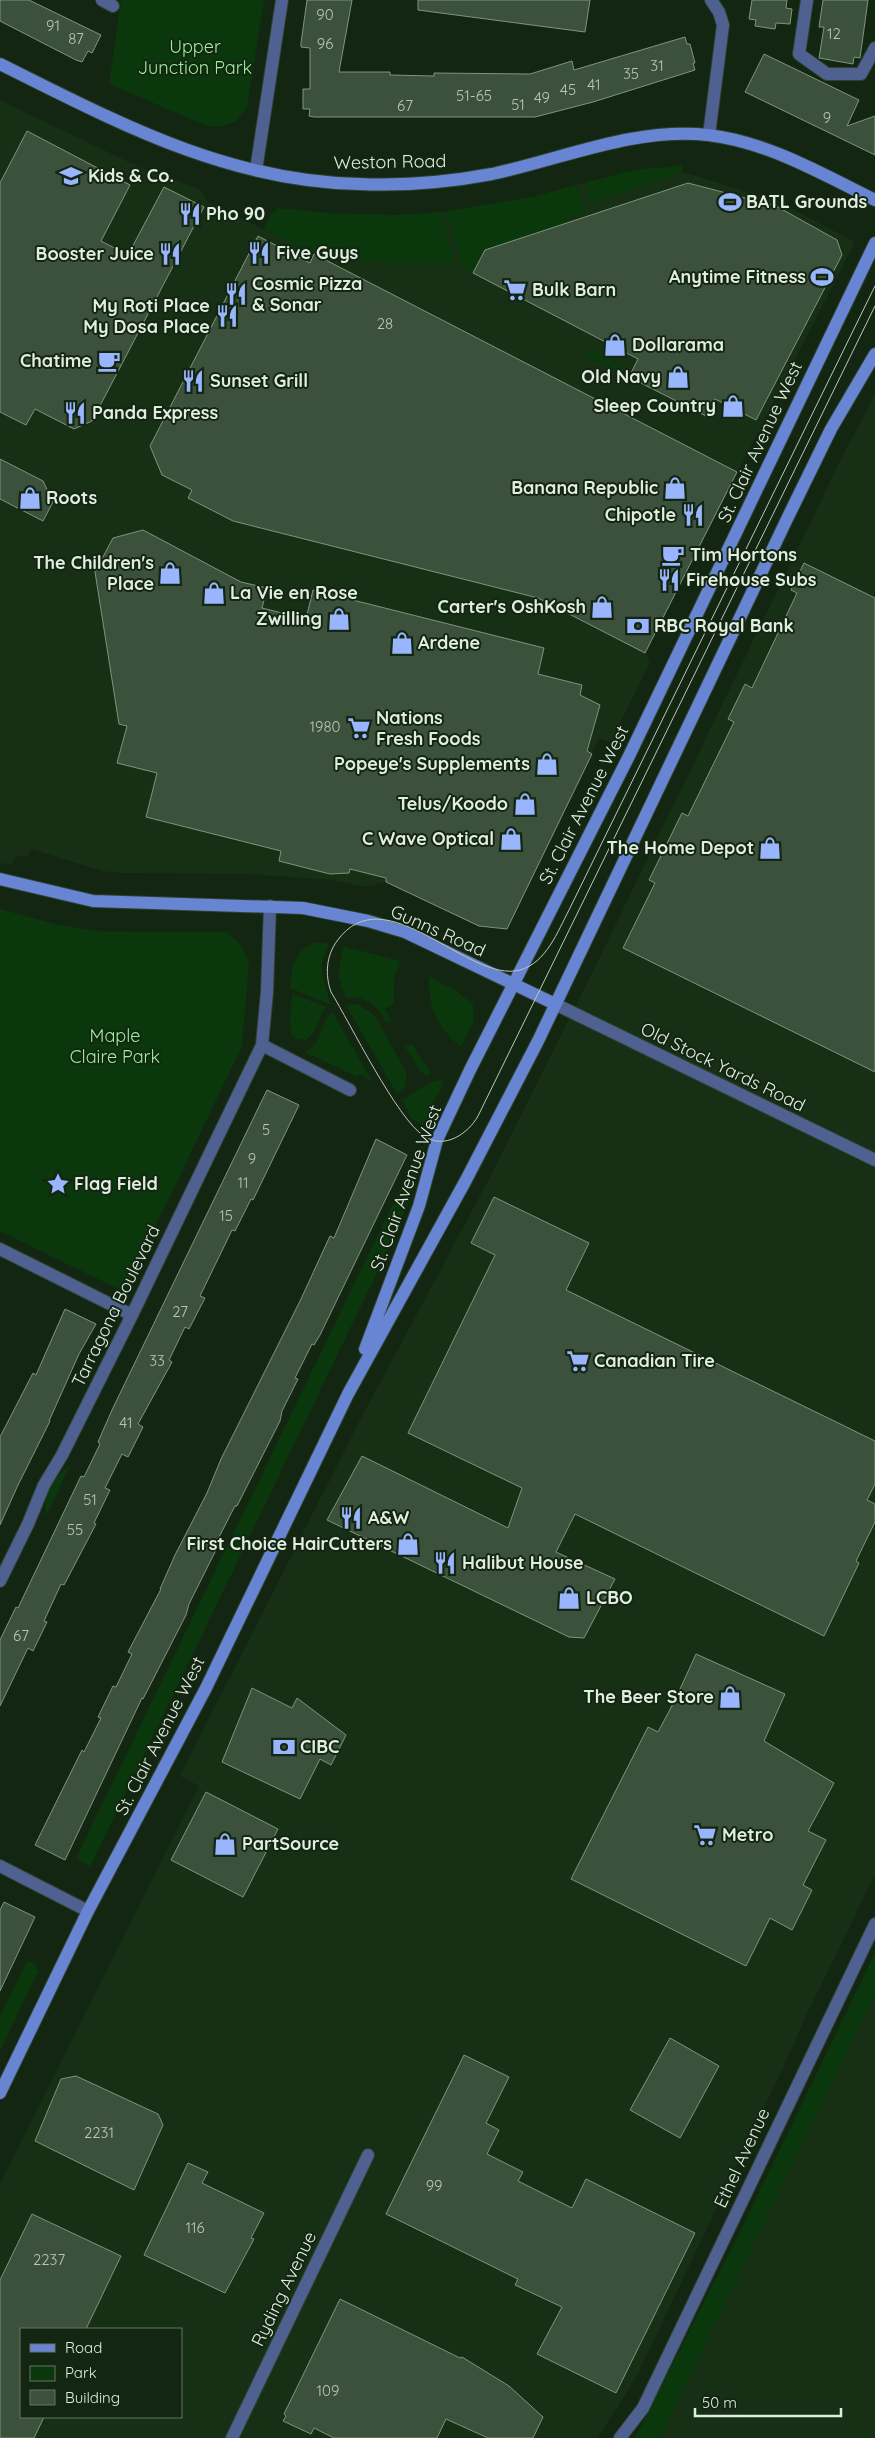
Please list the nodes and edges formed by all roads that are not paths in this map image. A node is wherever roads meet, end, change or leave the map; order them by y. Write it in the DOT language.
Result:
graph roads {
  1 [pos="282,0"];
  2 [pos="712,0"];
  3 [pos="807,0"];
  4 [pos="875,48"];
  5 [pos="0,64"];
  6 [pos="709,135"];
  7 [pos="256,170"];
  8 [pos="875,200"];
  9 [pos="875,243"];
  10 [pos="875,354"];
  11 [pos="0,879"];
  12 [pos="270,906"];
  13 [pos="514,984"];
  14 [pos="555,1004"];
  15 [pos="262,1045"];
  16 [pos="350,1090"];
  17 [pos="875,1160"];
  18 [pos="0,1249"];
  19 [pos="132,1315"];
  20 [pos="348,1394"];
  21 [pos="0,1582"];
  22 [pos="0,1866"];
  23 [pos="88,1911"];
  24 [pos="875,1924"];
  25 [pos="0,2093"];
  26 [pos="368,2155"];
  27 [pos="232,2438"];
  28 [pos="620,2438"];
  1 -- 7 [label="street"];
  2 -- 6 [label="street"];
  3 -- 4 [label="street"];
  5 -- 7 [label="main road, Weston Road"];
  6 -- 7 [label="main road, Weston Road"];
  6 -- 8 [label="main road, Weston Road"];
  9 -- 13 [label="main road, St. Clair Avenue West"];
  10 -- 14 [label="main road, St. Clair Avenue West"];
  11 -- 12 [label="main road, Gunns Road"];
  12 -- 13 [label="main road, Gunns Road"];
  12 -- 15 [label="street"];
  13 -- 14 [label="main road, Gunns Road"];
  13 -- 20 [label="main road, St. Clair Avenue West"];
  14 -- 17 [label="street, Old Stock Yards Road"];
  14 -- 20 [label="main road, St. Clair Avenue West"];
  15 -- 16 [label="street"];
  15 -- 19 [label="street, Tarragona Boulevard"];
  18 -- 19 [label="street"];
  19 -- 21 [label="street, Tarragona Boulevard"];
  20 -- 23 [label="main road, St. Clair Avenue West"];
  22 -- 23 [label="street"];
  23 -- 25 [label="main road, St. Clair Avenue West"];
  24 -- 28 [label="street, Ethel Avenue"];
  26 -- 27 [label="street, Ryding Avenue"];
}
